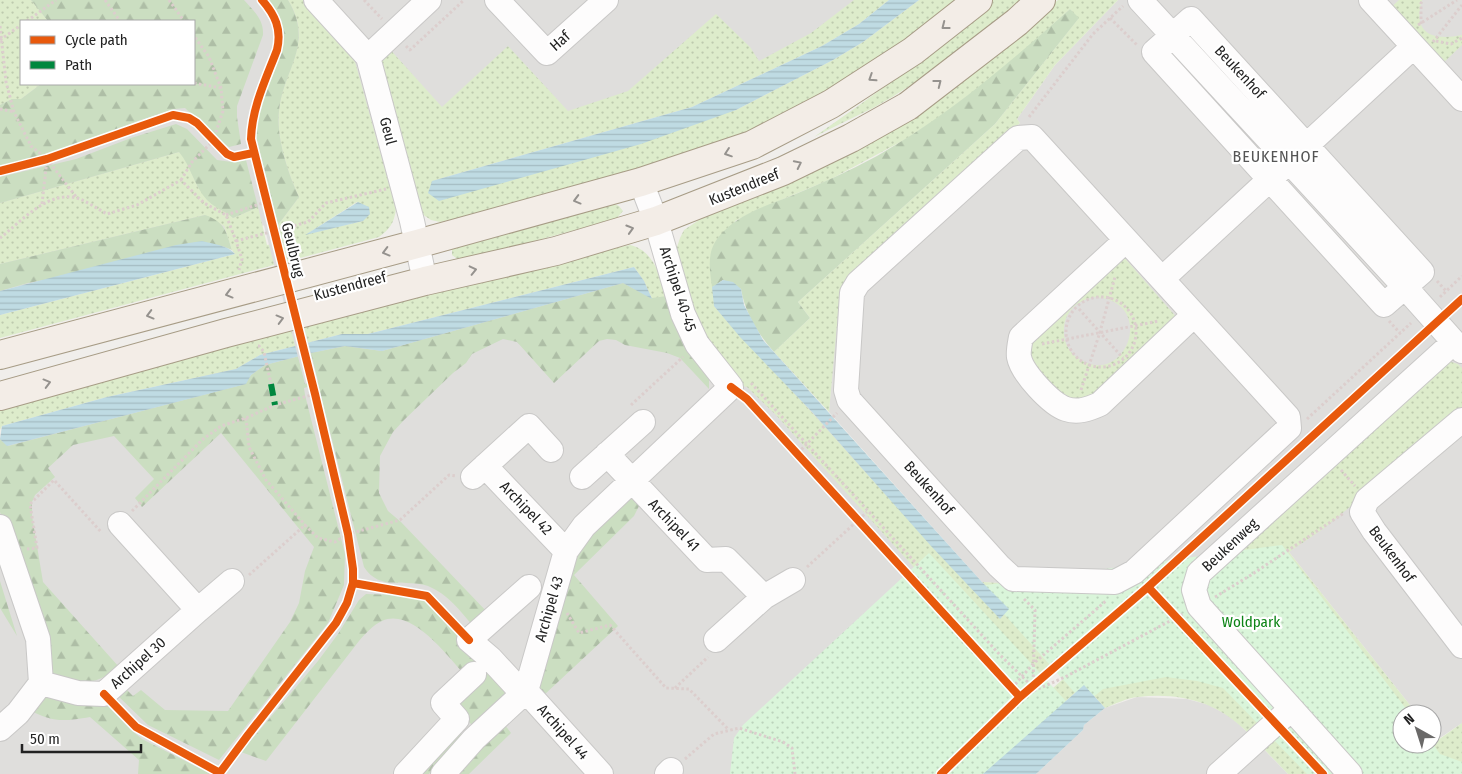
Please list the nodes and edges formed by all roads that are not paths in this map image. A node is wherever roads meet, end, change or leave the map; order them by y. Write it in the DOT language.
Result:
graph roads {
  1 [pos="316,0"];
  2 [pos="429,0"];
  3 [pos="497,0"];
  4 [pos="606,0"];
  5 [pos="978,0"];
  6 [pos="1041,0"];
  7 [pos="1140,0"];
  8 [pos="1379,3"];
  9 [pos="1171,35"];
  10 [pos="1422,38"];
  11 [pos="368,57"];
  12 [pos="1458,85"];
  13 [pos="1306,144"];
  14 [pos="1288,161"];
  15 [pos="1269,178"];
  16 [pos="641,182"];
  17 [pos="656,221"];
  18 [pos="1126,241"];
  19 [pos="417,244"];
  20 [pos="1162,279"];
  21 [pos="425,281"];
  22 [pos="1405,287"];
  23 [pos="1194,314"];
  24 [pos="1458,347"];
  25 [pos="0,355"];
  26 [pos="0,396"];
  27 [pos="1462,420"];
  28 [pos="643,422"];
  29 [pos="551,450"];
  30 [pos="607,454"];
  31 [pos="582,477"];
  32 [pos="632,482"];
  33 [pos="120,524"];
  34 [pos="0,527"];
  35 [pos="566,551"];
  36 [pos="793,580"];
  37 [pos="232,581"];
  38 [pos="529,587"];
  39 [pos="764,597"];
  40 [pos="198,610"];
  41 [pos="1458,634"];
  42 [pos="716,640"];
  43 [pos="474,674"];
  44 [pos="41,683"];
  45 [pos="526,690"];
  46 [pos="1291,709"];
  47 [pos="457,718"];
  48 [pos="0,729"];
  49 [pos="474,739"];
  50 [pos="406,774"];
  51 [pos="443,774"];
  52 [pos="601,774"];
  53 [pos="1219,774"];
  54 [pos="1350,774"];
  1 -- 11 [label="street, Geul"];
  2 -- 11 [label="street"];
  3 -- 4 [label="street, Haf"];
  5 -- 16 [label="main road, Kustendreef, one-way"];
  17 -- 6 [label="main road, Kustendreef, one-way"];
  7 -- 9 [label="street, Beukenhof"];
  8 -- 10 [label="street"];
  9 -- 13 [label="street, Beukenhof"];
  9 -- 14 [label="street, Beukenhof"];
  9 -- 15 [label="street, Beukenhof"];
  10 -- 12 [label="street"];
  10 -- 13 [label="street"];
  11 -- 19 [label="street, Geul"];
  13 -- 14 [label="street"];
  13 -- 22 [label="street, Beukenhof"];
  14 -- 15 [label="street"];
  14 -- 22 [label="street, Beukenhof"];
  15 -- 20 [label="street"];
  15 -- 22 [label="street, Beukenhof"];
  16 -- 17 [label="street, Archipel 40-45"];
  16 -- 19 [label="main road, Kustendreef, one-way"];
  21 -- 17 [label="main road, Kustendreef, one-way"];
  17 -- 32 [label="street, Archipel 40-45"];
  18 -- 20 [label="street"];
  18 -- 23 [label="street"];
  18 -- 23 [label="street, Beukenhof"];
  19 -- 21 [label="street, Geul"];
  19 -- 25 [label="main road, Kustendreef, one-way"];
  20 -- 23 [label="street"];
  26 -- 21 [label="main road, Kustendreef, one-way"];
  22 -- 24 [label="street, Beukenhof"];
  24 -- 46 [label="street, Beukenweg"];
  27 -- 41 [label="street, Beukenhof"];
  28 -- 30 [label="street"];
  29 -- 35 [label="street, Archipel 42"];
  30 -- 31 [label="street"];
  30 -- 32 [label="street, Archipel 41"];
  32 -- 35 [label="street, Archipel 43"];
  32 -- 39 [label="street, Archipel 41"];
  33 -- 40 [label="street"];
  34 -- 44 [label="street"];
  35 -- 45 [label="street, Archipel 43"];
  36 -- 39 [label="street"];
  37 -- 40 [label="street, Archipel 30"];
  38 -- 45 [label="street, Archipel 44"];
  39 -- 42 [label="street"];
  40 -- 44 [label="street, Archipel 30"];
  43 -- 47 [label="street"];
  44 -- 48 [label="street"];
  45 -- 49 [label="street"];
  45 -- 52 [label="street, Archipel 44"];
  46 -- 53 [label="street"];
  46 -- 54 [label="street, Beukenweg"];
  47 -- 49 [label="street"];
  47 -- 50 [label="street"];
  49 -- 51 [label="street"];
}
